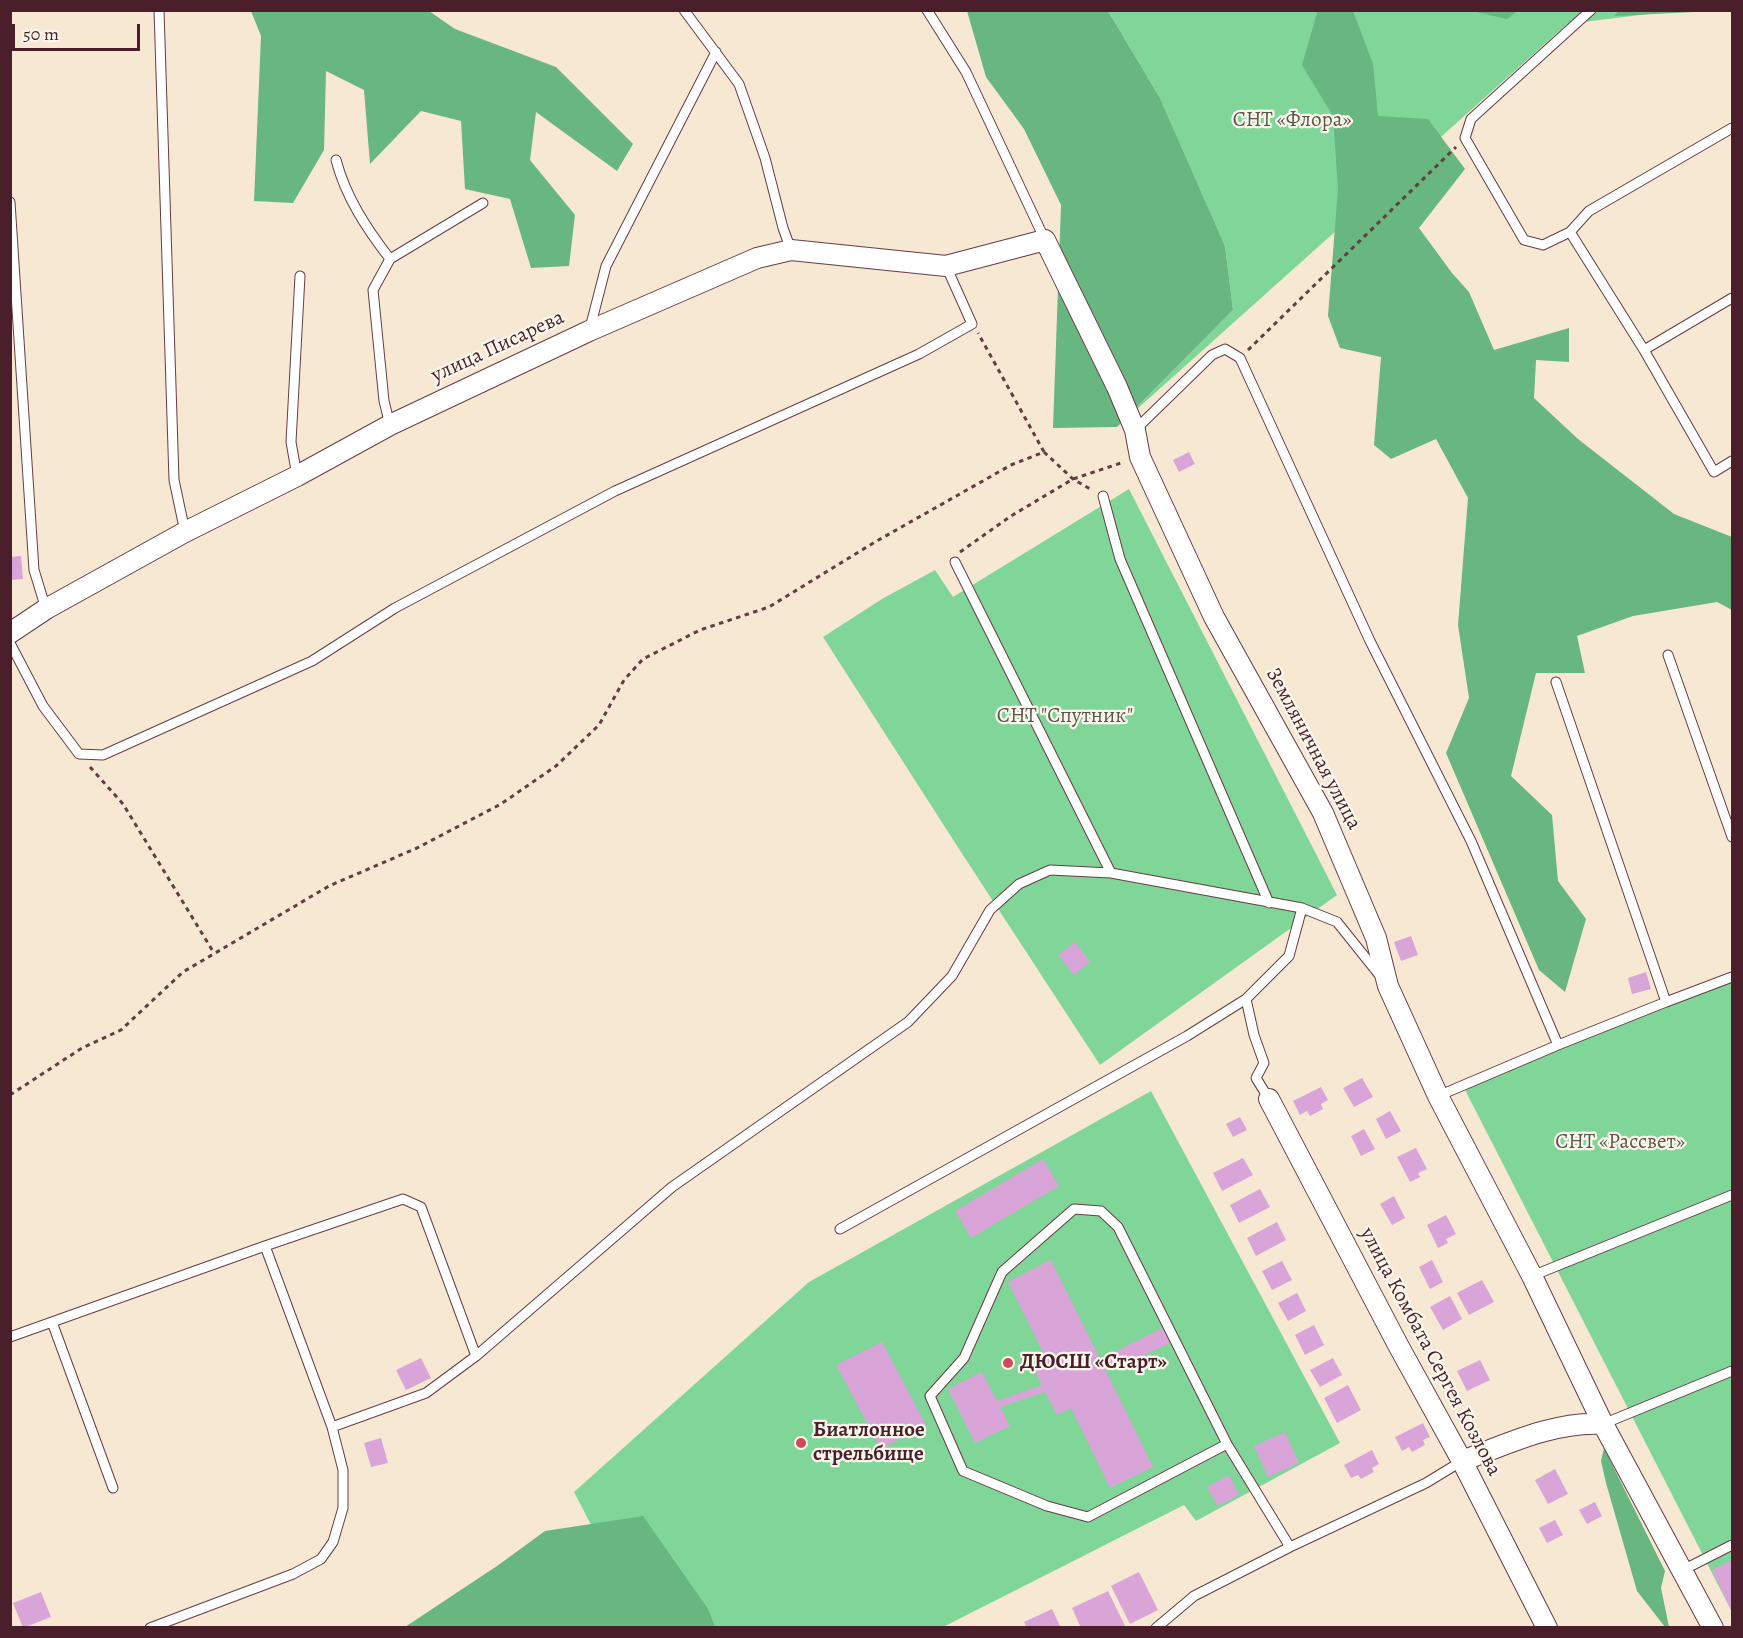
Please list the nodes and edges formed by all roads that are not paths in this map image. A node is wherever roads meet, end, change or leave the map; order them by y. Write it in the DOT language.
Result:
graph roads {
  1 [pos="159,10"];
  2 [pos="684,10"];
  3 [pos="927,10"];
  4 [pos="1591,10"];
  5 [pos="716,52"];
  6 [pos="1732,128"];
  7 [pos="336,160"];
  8 [pos="10,202"];
  9 [pos="483,203"];
  10 [pos="1570,232"];
  11 [pos="1045,240"];
  12 [pos="791,250"];
  13 [pos="390,260"];
  14 [pos="946,266"];
  15 [pos="300,276"];
  16 [pos="1732,298"];
  17 [pos="590,331"];
  18 [pos="1644,350"];
  19 [pos="390,425"];
  20 [pos="1136,430"];
  21 [pos="1732,461"];
  22 [pos="297,476"];
  23 [pos="1103,496"];
  24 [pos="185,531"];
  25 [pos="955,562"];
  26 [pos="46,609"];
  27 [pos="10,633"];
  28 [pos="10,643"];
  29 [pos="1668,655"];
  30 [pos="1556,682"];
  31 [pos="1732,837"];
  32 [pos="1111,873"];
  33 [pos="1269,903"];
  34 [pos="1302,908"];
  35 [pos="1732,977"];
  36 [pos="1388,986"];
  37 [pos="1246,999"];
  38 [pos="1666,1002"];
  39 [pos="1558,1045"];
  40 [pos="1438,1096"];
  41 [pos="1269,1099"];
  42 [pos="1732,1194"];
  43 [pos="840,1230"];
  44 [pos="265,1246"];
  45 [pos="1532,1276"];
  46 [pos="52,1322"];
  47 [pos="10,1337"];
  48 [pos="476,1356"];
  49 [pos="1732,1371"];
  50 [pos="1603,1424"];
  51 [pos="332,1427"];
  52 [pos="1227,1444"];
  53 [pos="1462,1461"];
  54 [pos="113,1488"];
  55 [pos="1732,1545"];
  56 [pos="1290,1547"];
  57 [pos="1683,1570"];
  58 [pos="150,1628"];
  59 [pos="1156,1628"];
  60 [pos="1547,1628"];
  61 [pos="1713,1628"];
  1 -- 24 [label="lane"];
  2 -- 5 [label="lane"];
  3 -- 11 [label="lane"];
  4 -- 10 [label="lane"];
  5 -- 12 [label="lane"];
  5 -- 17 [label="lane"];
  6 -- 10 [label="lane"];
  7 -- 13 [label="lane"];
  8 -- 26 [label="lane"];
  9 -- 13 [label="lane"];
  10 -- 18 [label="lane"];
  11 -- 14 [label="street, улица Писарева"];
  11 -- 20 [label="street, Земляничная улица"];
  12 -- 14 [label="street, улица Писарева"];
  12 -- 17 [label="street, улица Писарева"];
  13 -- 19 [label="lane"];
  14 -- 28 [label="lane"];
  15 -- 22 [label="lane"];
  16 -- 18 [label="lane"];
  17 -- 19 [label="street, улица Писарева"];
  18 -- 21 [label="lane"];
  19 -- 22 [label="street, улица Писарева"];
  20 -- 36 [label="street, Земляничная улица"];
  20 -- 39 [label="lane"];
  22 -- 24 [label="street, улица Писарева"];
  23 -- 33 [label="lane"];
  24 -- 26 [label="street, улица Писарева"];
  25 -- 32 [label="lane"];
  26 -- 27 [label="street, улица Писарева"];
  29 -- 31 [label="lane"];
  30 -- 38 [label="lane"];
  32 -- 33 [label="lane"];
  32 -- 48 [label="lane"];
  33 -- 34 [label="lane"];
  34 -- 36 [label="lane"];
  34 -- 37 [label="lane"];
  35 -- 38 [label="lane"];
  36 -- 40 [label="street, Земляничная улица"];
  37 -- 41 [label="lane"];
  37 -- 43 [label="lane"];
  38 -- 39 [label="lane"];
  39 -- 40 [label="lane"];
  40 -- 45 [label="street, Земляничная улица"];
  41 -- 53 [label="street, улица Комбата Сергея Козлова"];
  42 -- 45 [label="lane"];
  44 -- 46 [label="lane"];
  44 -- 48 [label="lane"];
  44 -- 51 [label="lane"];
  45 -- 50 [label="street, Земляничная улица"];
  46 -- 47 [label="lane"];
  46 -- 54 [label="lane"];
  48 -- 51 [label="lane"];
  49 -- 50 [label="lane"];
  50 -- 53 [label="street"];
  50 -- 57 [label="street, Земляничная улица"];
  51 -- 58 [label="lane"];
  52 -- 52 [label="lane"];
  52 -- 56 [label="lane"];
  53 -- 56 [label="lane"];
  53 -- 60 [label="street, улица Комбата Сергея Козлова"];
  55 -- 57 [label="lane"];
  56 -- 59 [label="lane"];
  57 -- 61 [label="street, Земляничная улица"];
}
